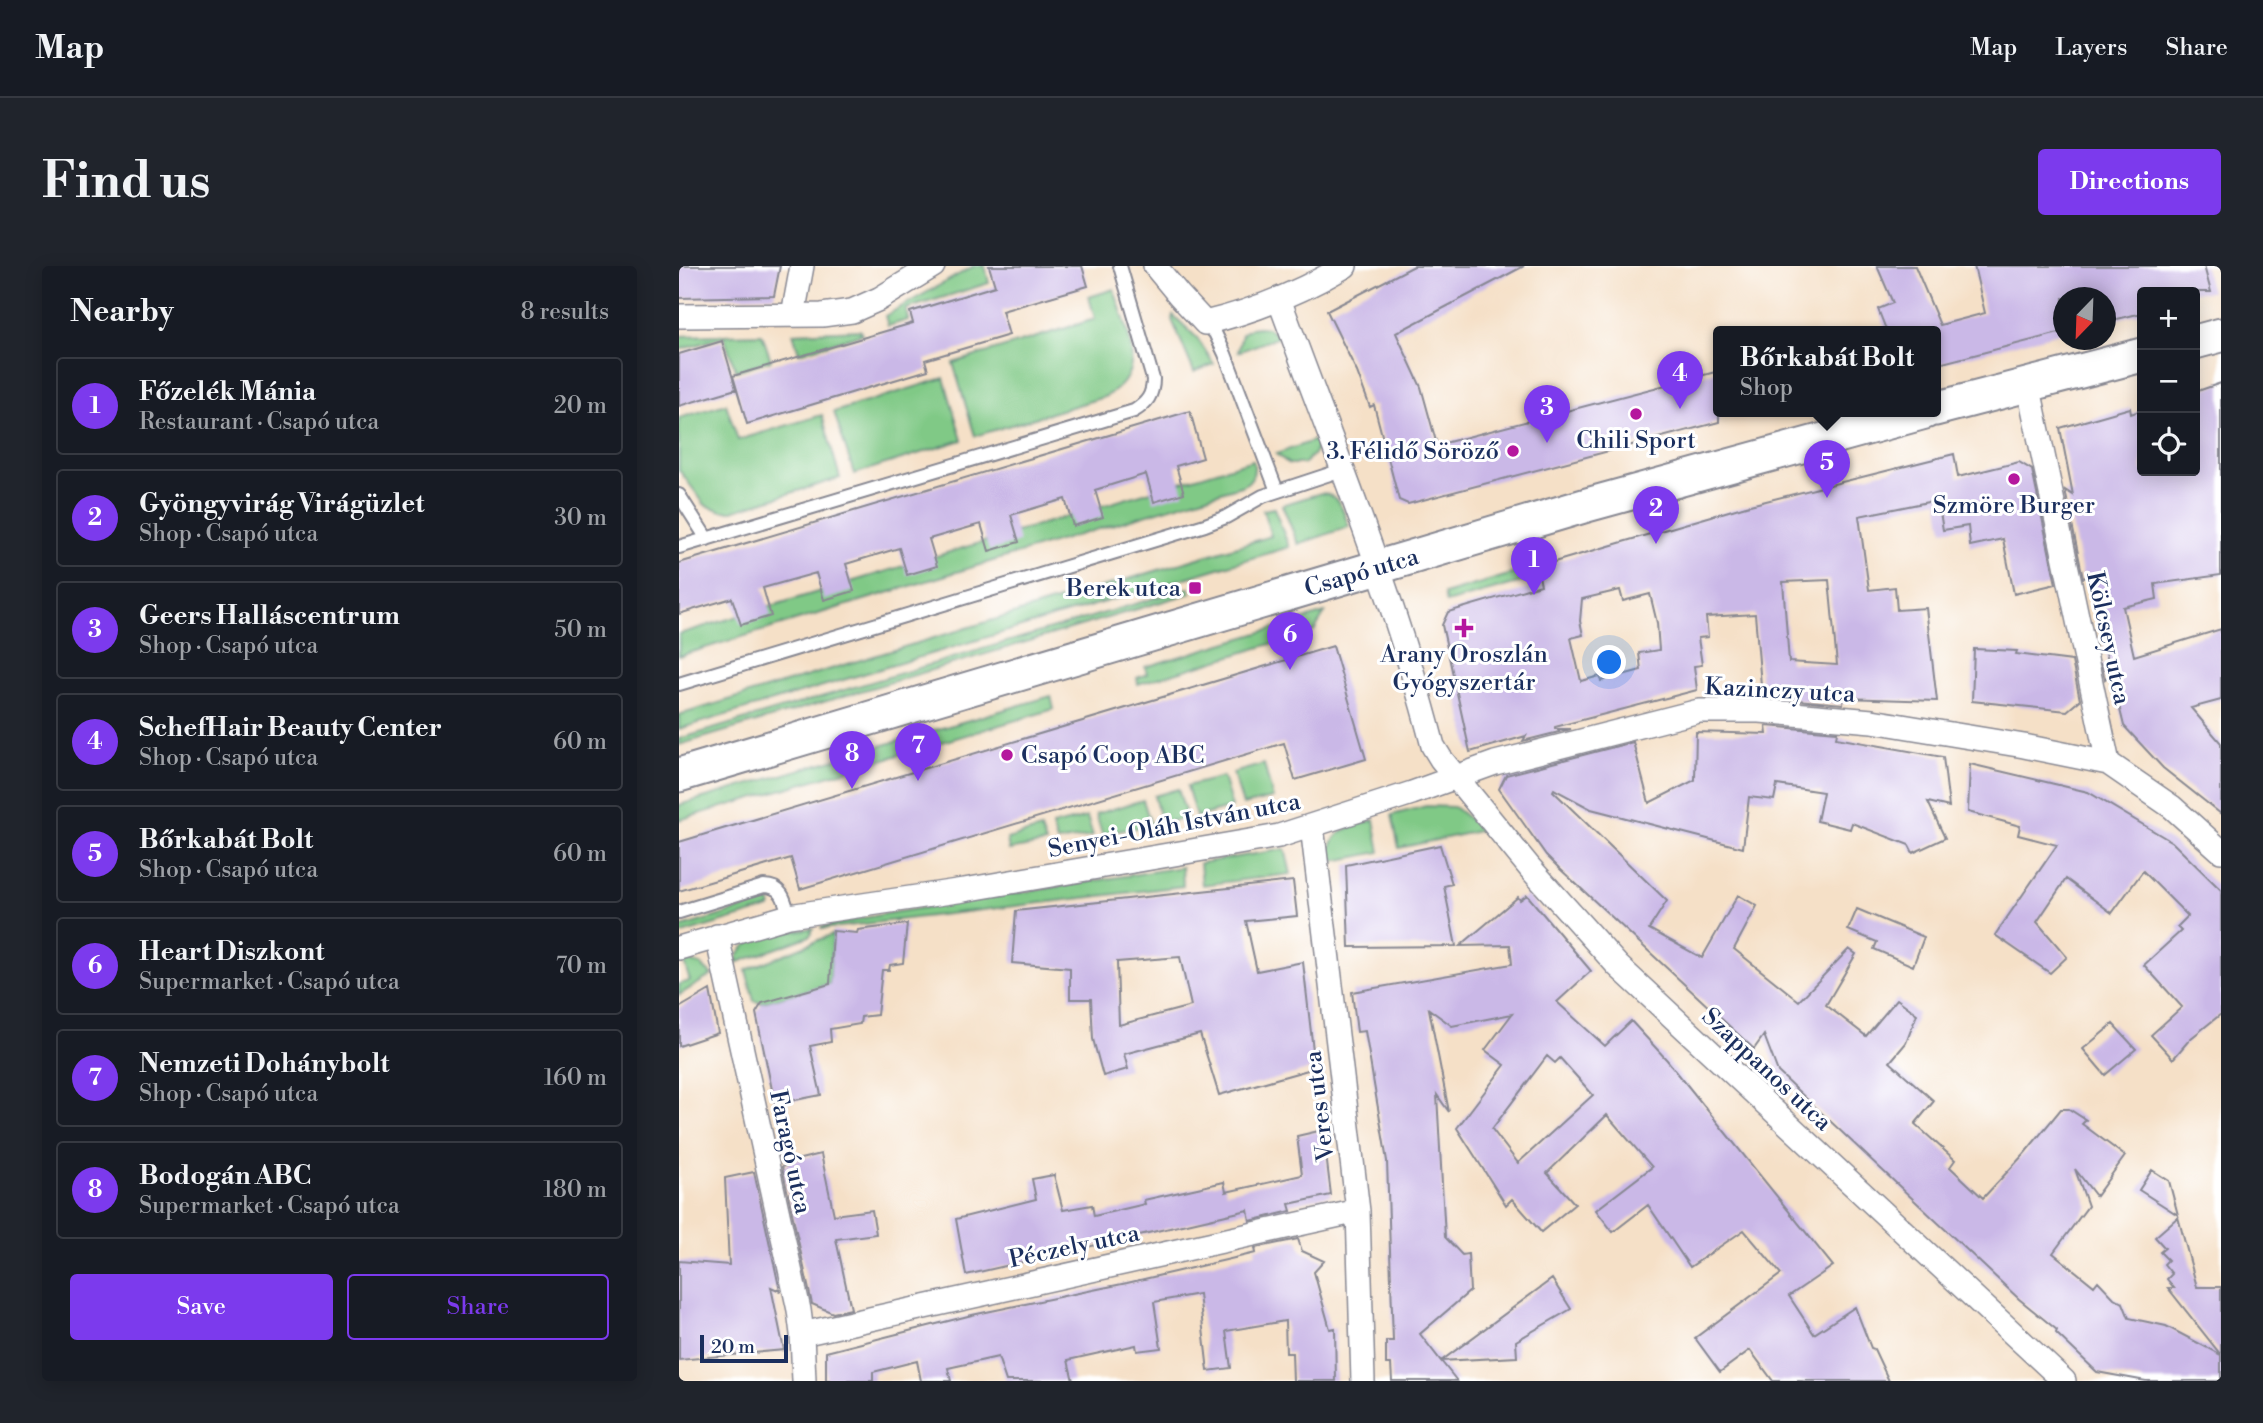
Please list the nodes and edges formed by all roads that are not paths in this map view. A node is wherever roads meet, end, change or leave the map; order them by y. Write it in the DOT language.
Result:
graph roads {
  1 [pos="802,266"];
  2 [pos="933,266"];
  3 [pos="1120,266"];
  4 [pos="1155,266"];
  5 [pos="1345,266"];
  6 [pos="1279,299"];
  7 [pos="793,315"];
  8 [pos="679,316"];
  9 [pos="1205,323"];
  10 [pos="2221,335"];
  11 [pos="2200,341"];
  12 [pos="2137,356"];
  13 [pos="2028,384"];
  14 [pos="1941,407"];
  15 [pos="1907,417"];
  16 [pos="1342,470"];
  17 [pos="1277,491"];
  18 [pos="679,495"];
  19 [pos="707,539"];
  20 [pos="679,547"];
  21 [pos="1377,567"];
  22 [pos="679,684"];
  23 [pos="2108,763"];
  24 [pos="679,775"];
  25 [pos="1455,776"];
  26 [pos="1312,826"];
  27 [pos="2221,851"];
  28 [pos="679,912"];
  29 [pos="789,916"];
  30 [pos="717,936"];
  31 [pos="679,948"];
  32 [pos="1358,1211"];
  33 [pos="803,1334"];
  34 [pos="804,1381"];
  35 [pos="1363,1381"];
  36 [pos="2064,1381"];
  1 -- 7 [label="street"];
  2 -- 7 [label="street"];
  3 -- 19 [label="lane"];
  4 -- 9 [label="street"];
  5 -- 6 [label="street"];
  6 -- 9 [label="street"];
  6 -- 16 [label="street"];
  7 -- 8 [label="street"];
  9 -- 17 [label="lane"];
  10 -- 11 [label="street"];
  12 -- 13 [label="street"];
  13 -- 14 [label="street"];
  13 -- 23 [label="street, Kölcsey utca"];
  15 -- 21 [label="street, Csapó utca"];
  16 -- 17 [label="lane"];
  16 -- 21 [label="street"];
  17 -- 22 [label="lane"];
  18 -- 19 [label="lane"];
  19 -- 20 [label="lane"];
  21 -- 24 [label="street, Csapó utca"];
  21 -- 25 [label="street"];
  23 -- 25 [label="street, Kazinczy utca"];
  23 -- 27 [label="street"];
  25 -- 26 [label="street, Senyei-Oláh István utca"];
  25 -- 36 [label="street, Szappanos utca"];
  26 -- 29 [label="street, Senyei-Oláh István utca"];
  26 -- 32 [label="street, Veres utca"];
  28 -- 29 [label="lane"];
  29 -- 30 [label="street, Senyei-Oláh István utca"];
  30 -- 31 [label="street, Senyei-Oláh István utca"];
  30 -- 33 [label="street, Faragó utca"];
  32 -- 33 [label="street, Péczely utca"];
  32 -- 35 [label="street, Veres utca"];
  33 -- 34 [label="street, Faragó utca"];
}
